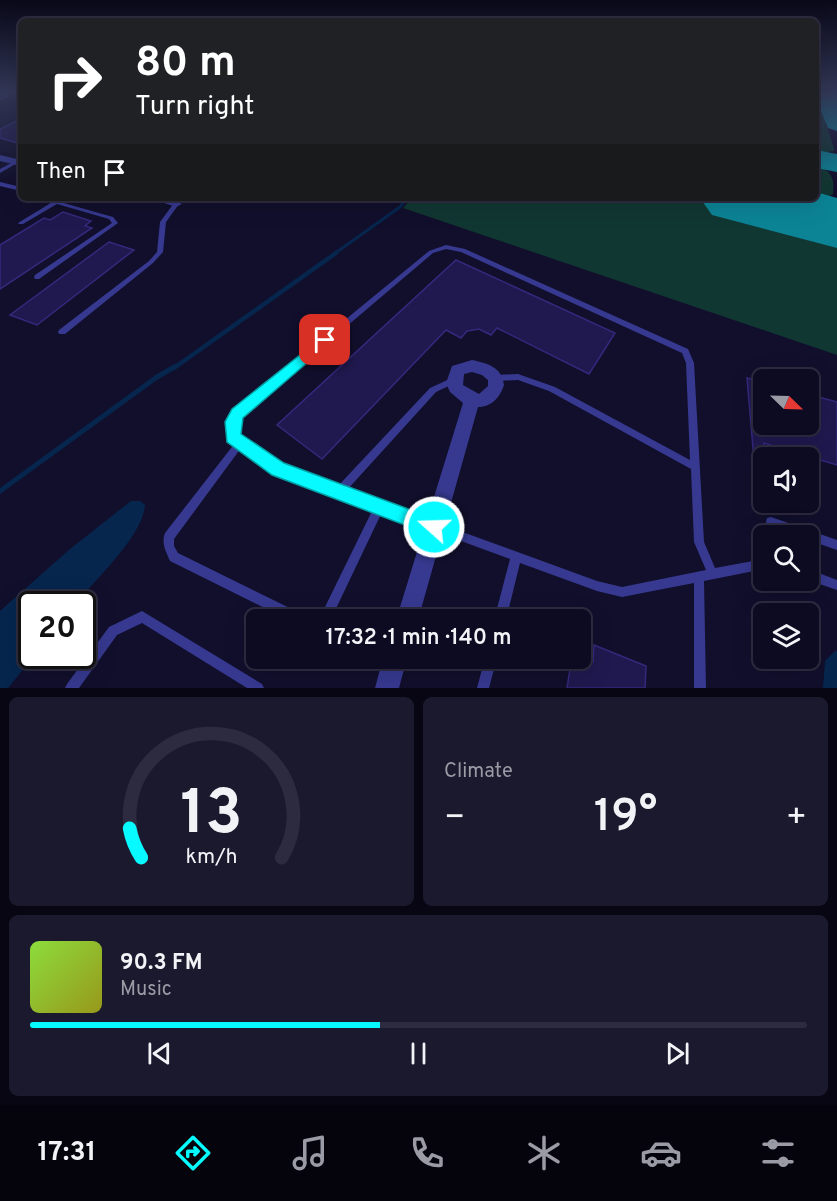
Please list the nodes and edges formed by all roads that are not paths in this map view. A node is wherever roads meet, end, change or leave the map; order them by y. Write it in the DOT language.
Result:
graph roads {
  1 [pos="0,158"];
  2 [pos="18,163"];
  3 [pos="18,163"];
  4 [pos="0,171"];
  5 [pos="0,184"];
  6 [pos="18,188"];
  7 [pos="166,201"];
  8 [pos="55,202"];
  9 [pos="176,204"];
  10 [pos="21,223"];
  11 [pos="37,277"];
  12 [pos="62,332"];
  13 [pos="495,378"];
  14 [pos="454,380"];
  15 [pos="472,400"];
  16 [pos="240,443"];
  17 [pos="695,467"];
  18 [pos="339,492"];
  19 [pos="379,507"];
  20 [pos="434,527"];
  21 [pos="819,539"];
  22 [pos="837,545"];
  23 [pos="516,557"];
  24 [pos="753,566"];
  25 [pos="713,575"];
  26 [pos="699,578"];
  27 [pos="819,578"];
  28 [pos="837,585"];
  29 [pos="280,609"];
  30 [pos="330,609"];
  31 [pos="410,609"];
  32 [pos="503,609"];
  33 [pos="393,669"];
  34 [pos="488,669"];
  35 [pos="71,688"];
  36 [pos="258,688"];
  37 [pos="387,688"];
  38 [pos="483,688"];
  39 [pos="700,688"];
  1 -- 2 [label="street"];
  3 -- 4 [label="lane"];
  5 -- 6 [label="lane"];
  7 -- 9 [label="street"];
  8 -- 10 [label="lane"];
  8 -- 11 [label="lane"];
  9 -- 12 [label="lane"];
  13 -- 14 [label="street"];
  13 -- 15 [label="street"];
  13 -- 17 [label="lane"];
  14 -- 15 [label="street"];
  14 -- 18 [label="lane"];
  15 -- 20 [label="street"];
  16 -- 17 [label="lane"];
  16 -- 18 [label="lane"];
  16 -- 29 [label="lane"];
  17 -- 25 [label="lane"];
  18 -- 19 [label="lane"];
  19 -- 20 [label="lane"];
  19 -- 30 [label="lane"];
  20 -- 23 [label="lane"];
  20 -- 31 [label="street"];
  21 -- 22 [label="lane"];
  23 -- 26 [label="lane"];
  23 -- 32 [label="lane"];
  24 -- 25 [label="lane"];
  25 -- 26 [label="lane"];
  26 -- 39 [label="lane"];
  27 -- 28 [label="lane"];
  33 -- 37 [label="street"];
  34 -- 38 [label="lane"];
  35 -- 36 [label="lane"];
}
